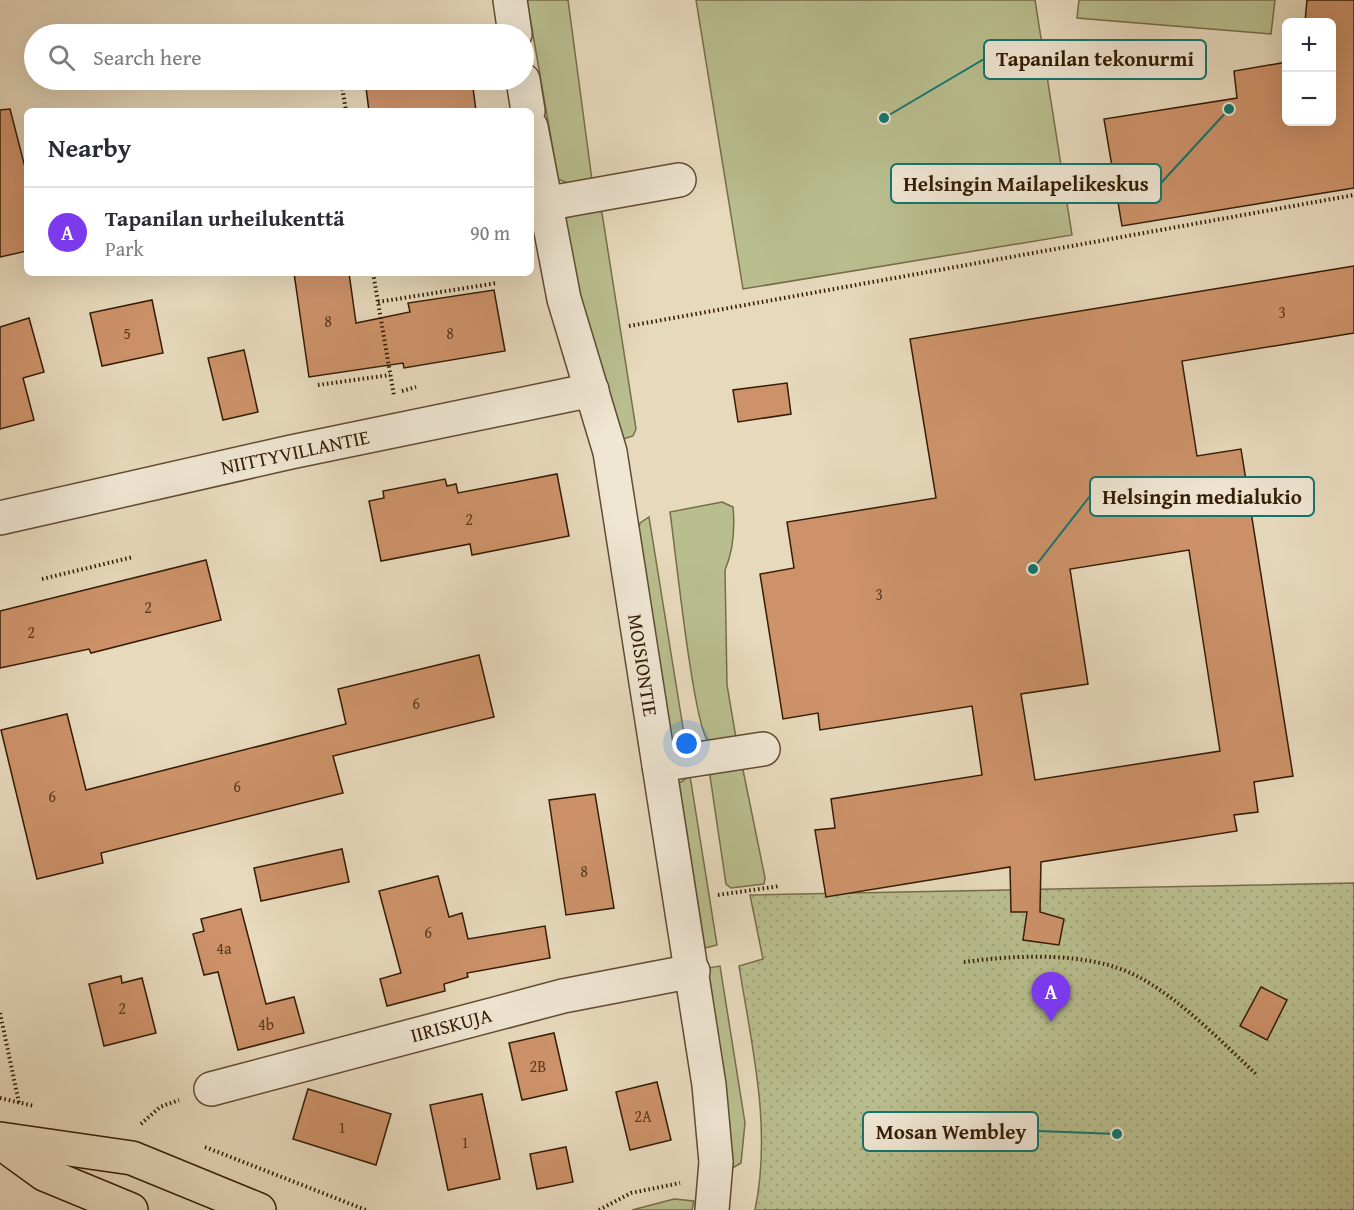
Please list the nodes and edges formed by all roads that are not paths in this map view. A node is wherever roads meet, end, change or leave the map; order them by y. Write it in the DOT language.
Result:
graph roads {
  1 [pos="510,0"];
  2 [pos="514,24"];
  3 [pos="525,90"];
  4 [pos="528,108"];
  5 [pos="534,145"];
  6 [pos="679,180"];
  7 [pos="544,204"];
  8 [pos="592,390"];
  9 [pos="0,518"];
  10 [pos="763,749"];
  11 [pos="659,765"];
  12 [pos="693,970"];
  13 [pos="211,1089"];
  14 [pos="0,1140"];
  15 [pos="131,1210"];
  16 [pos="259,1210"];
  17 [pos="712,1210"];
  1 -- 2 [label="street"];
  3 -- 4 [label="street"];
  5 -- 7 [label="street, MOISIONTIE"];
  6 -- 7 [label="street"];
  7 -- 8 [label="street, MOISIONTIE"];
  8 -- 9 [label="street, NIITTYVILLANTIE"];
  8 -- 11 [label="street, MOISIONTIE"];
  10 -- 11 [label="street"];
  11 -- 12 [label="street, MOISIONTIE"];
  12 -- 13 [label="street, IIRISKUJA"];
  12 -- 17 [label="street, MOISIONTIE"];
  14 -- 15 [label="main road"];
  14 -- 16 [label="main road"];
}
